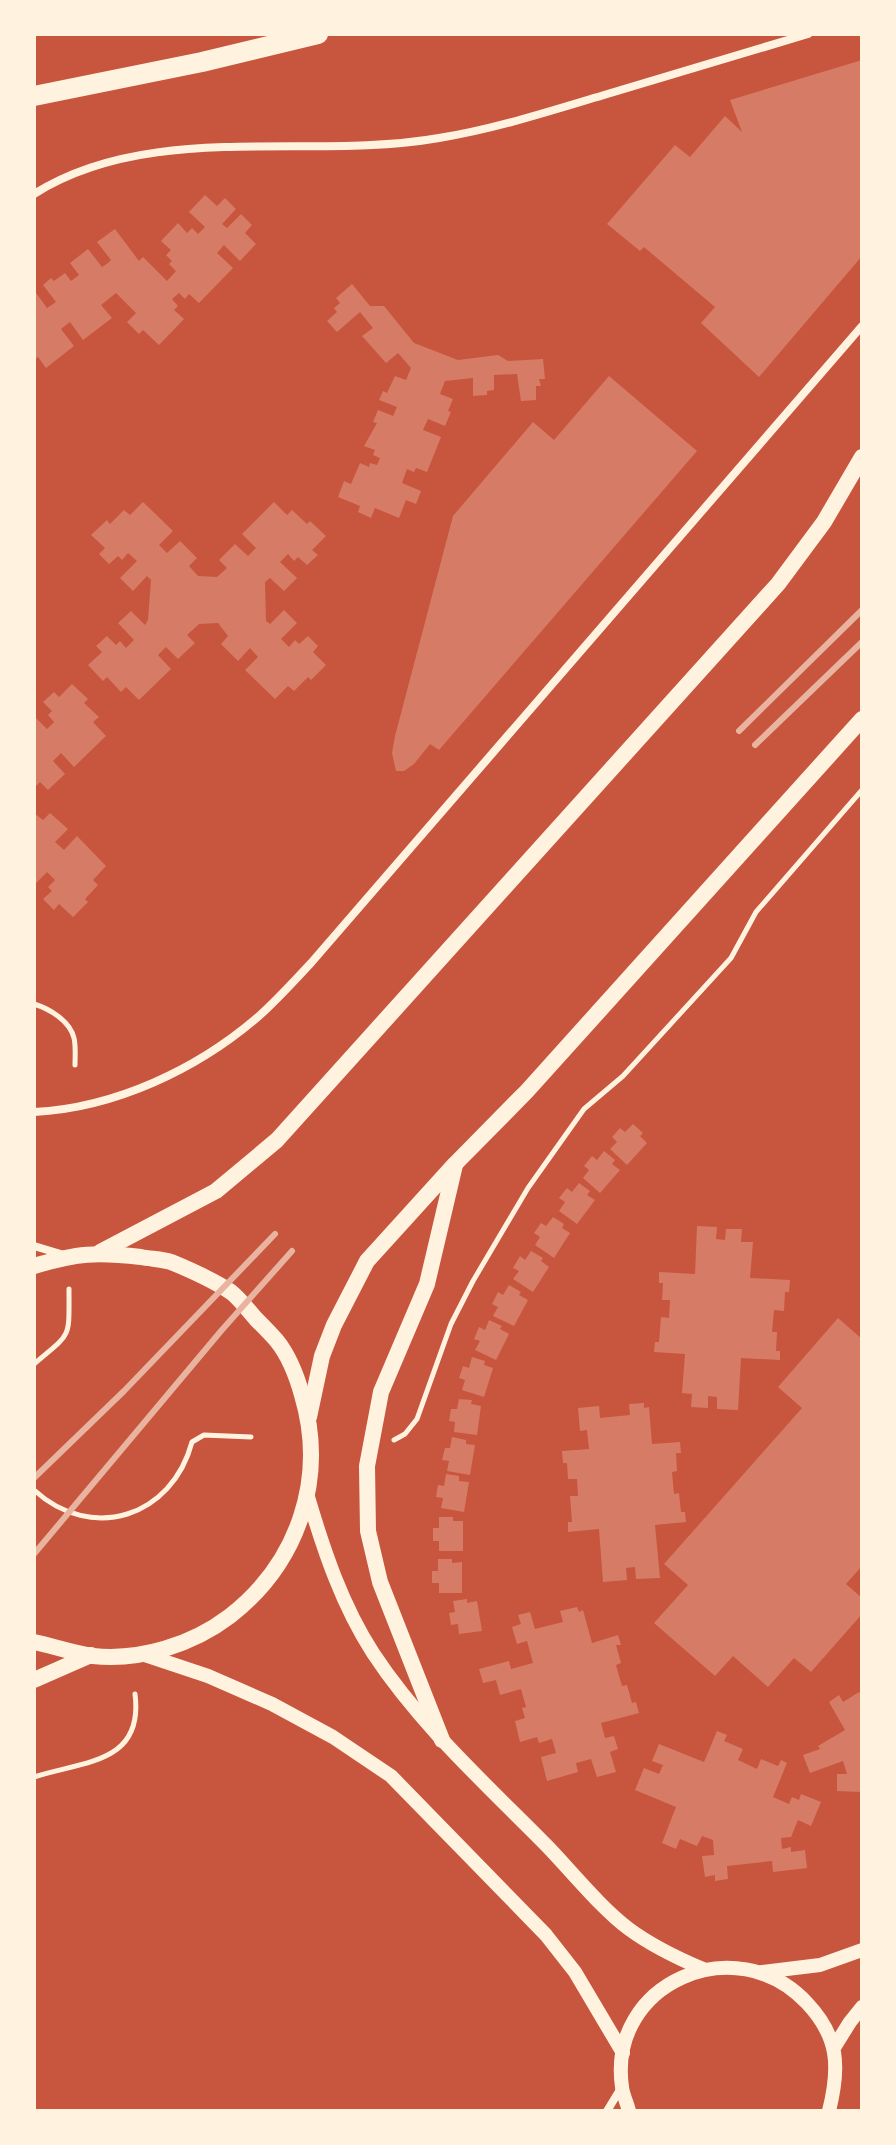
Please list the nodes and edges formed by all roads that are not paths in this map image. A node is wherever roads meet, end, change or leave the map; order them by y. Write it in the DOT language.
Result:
graph roads {
  1 [pos="318,34"];
  2 [pos="808,34"];
  3 [pos="34,96"];
  4 [pos="34,194"];
  5 [pos="862,326"];
  6 [pos="862,457"];
  7 [pos="862,719"];
  8 [pos="34,1112"];
  9 [pos="455,1164"];
  10 [pos="34,1246"];
  11 [pos="100,1252"];
  12 [pos="68,1256"];
  13 [pos="34,1266"];
  14 [pos="309,1417"];
  15 [pos="308,1497"];
  16 [pos="34,1642"];
  17 [pos="142,1654"];
  18 [pos="91,1655"];
  19 [pos="34,1680"];
  20 [pos="442,1740"];
  21 [pos="862,1950"];
  22 [pos="703,1969"];
  23 [pos="761,1972"];
  24 [pos="862,2007"];
  25 [pos="835,2046"];
  26 [pos="623,2053"];
  27 [pos="622,2087"];
  28 [pos="607,2111"];
  29 [pos="629,2111"];
  30 [pos="829,2111"];
  1 -- 3 [label="main road"];
  2 -- 4 [label="street"];
  5 -- 8 [label="street"];
  6 -- 11 [label="main road"];
  7 -- 9 [label="main road"];
  9 -- 14 [label="main road"];
  9 -- 20 [label="main road"];
  10 -- 12 [label="street"];
  11 -- 12 [label="main road"];
  11 -- 14 [label="main road"];
  12 -- 13 [label="main road"];
  14 -- 15 [label="main road"];
  15 -- 17 [label="main road"];
  15 -- 20 [label="street"];
  16 -- 18 [label="main road"];
  17 -- 18 [label="main road"];
  17 -- 26 [label="street"];
  18 -- 19 [label="main road"];
  20 -- 22 [label="street"];
  21 -- 23 [label="street"];
  22 -- 23 [label="street"];
  22 -- 26 [label="street"];
  23 -- 25 [label="street"];
  24 -- 25 [label="street"];
  25 -- 30 [label="street"];
  26 -- 27 [label="street"];
  27 -- 28 [label="street"];
  27 -- 29 [label="street"];
}
